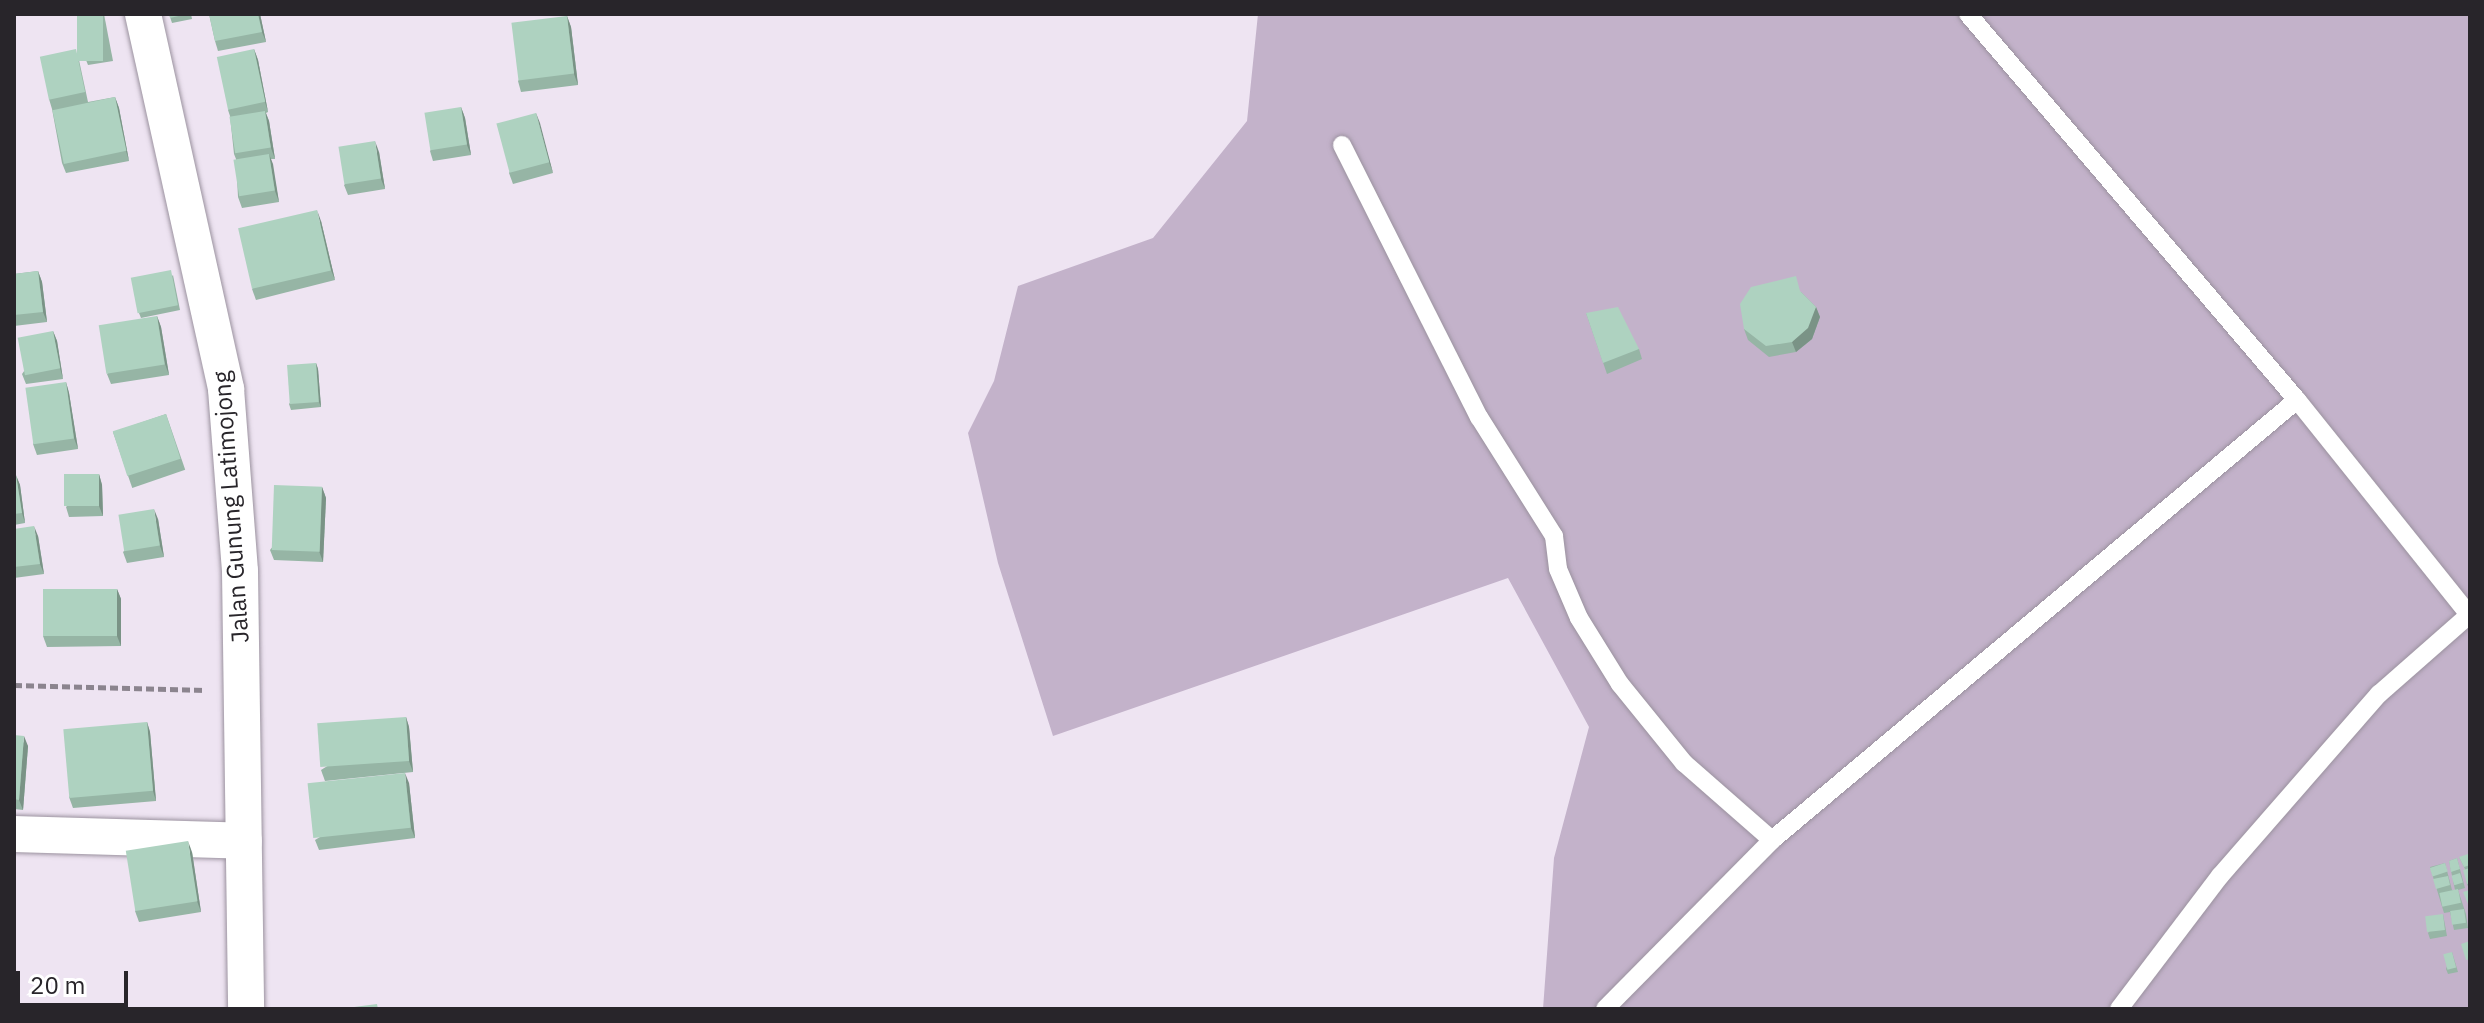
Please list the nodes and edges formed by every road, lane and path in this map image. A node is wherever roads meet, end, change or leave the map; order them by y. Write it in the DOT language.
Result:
graph roads {
  1 [pos="143,14"];
  2 [pos="1968,14"];
  3 [pos="1342,145"];
  4 [pos="2297,400"];
  5 [pos="2470,615"];
  6 [pos="14,685"];
  7 [pos="243,691"];
  8 [pos="14,834"];
  9 [pos="1772,840"];
  10 [pos="244,841"];
  11 [pos="246,1009"];
  12 [pos="1605,1009"];
  13 [pos="2119,1009"];
  1 -- 7 [label="street, Jalan Gunung Latimojong"];
  2 -- 4 [label="lane"];
  3 -- 9 [label="lane"];
  4 -- 5 [label="lane"];
  4 -- 9 [label="lane"];
  5 -- 13 [label="lane"];
  6 -- 7 [label="path"];
  7 -- 10 [label="street, Jalan Gunung Latimojong"];
  8 -- 10 [label="street"];
  9 -- 12 [label="lane"];
  10 -- 11 [label="street, Jalan Gunung Latimojong"];
}
